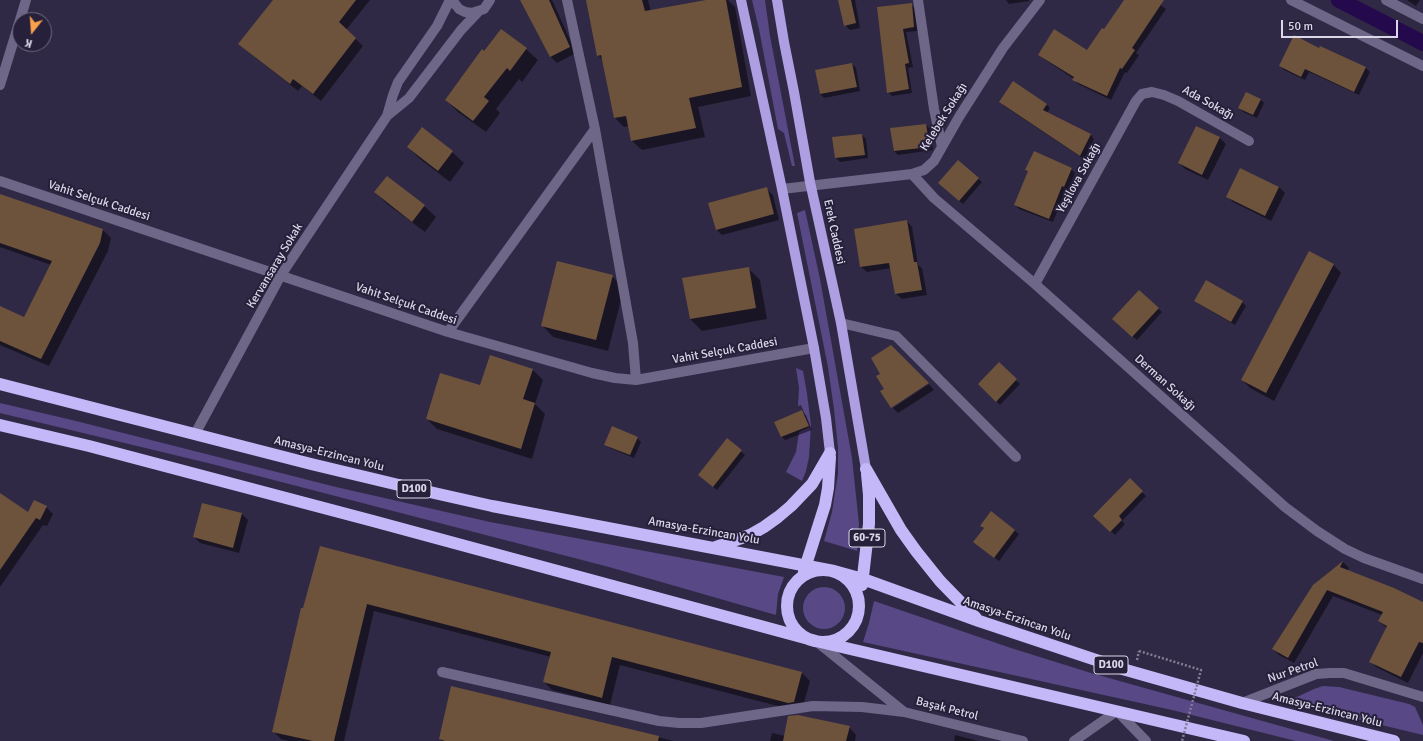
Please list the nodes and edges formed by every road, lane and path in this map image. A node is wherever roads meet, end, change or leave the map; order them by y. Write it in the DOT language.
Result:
graph roads {
  1 [pos="26,0"];
  2 [pos="451,0"];
  3 [pos="490,0"];
  4 [pos="495,0"];
  5 [pos="567,0"];
  6 [pos="741,0"];
  7 [pos="777,0"];
  8 [pos="918,0"];
  9 [pos="1040,0"];
  10 [pos="1291,0"];
  11 [pos="1386,0"];
  12 [pos="481,10"];
  13 [pos="22,12"];
  14 [pos="1423,19"];
  15 [pos="12,46"];
  16 [pos="1423,66"];
  17 [pos="0,85"];
  18 [pos="1152,92"];
  19 [pos="387,116"];
  20 [pos="595,129"];
  21 [pos="1249,141"];
  22 [pos="942,147"];
  23 [pos="912,174"];
  24 [pos="0,181"];
  25 [pos="811,186"];
  26 [pos="782,189"];
  27 [pos="282,275"];
  28 [pos="1035,284"];
  29 [pos="841,323"];
  30 [pos="448,332"];
  31 [pos="814,348"];
  32 [pos="636,380"];
  33 [pos="0,384"];
  34 [pos="0,425"];
  35 [pos="195,434"];
  36 [pos="830,454"];
  37 [pos="1016,457"];
  38 [pos="866,469"];
  39 [pos="716,547"];
  40 [pos="804,570"];
  41 [pos="834,571"];
  42 [pos="863,578"];
  43 [pos="1423,579"];
  44 [pos="859,608"];
  45 [pos="979,621"];
  46 [pos="816,641"];
  47 [pos="1139,651"];
  48 [pos="442,672"];
  49 [pos="1422,693"];
  50 [pos="1242,703"];
  51 [pos="1117,711"];
  52 [pos="904,712"];
  53 [pos="1023,741"];
  54 [pos="1074,741"];
  55 [pos="1146,741"];
  56 [pos="1182,741"];
  57 [pos="1244,741"];
  58 [pos="1394,741"];
  1 -- 13 [label="street"];
  2 -- 12 [label="street"];
  2 -- 19 [label="street, Kervansaray Sokak"];
  3 -- 12 [label="street"];
  4 -- 12 [label="street"];
  5 -- 20 [label="street"];
  6 -- 26 [label="main road"];
  7 -- 25 [label="main road, Erek Caddesi / 60-75"];
  8 -- 22 [label="street"];
  9 -- 22 [label="street, Kelebek Sokağı"];
  10 -- 16 [label="street"];
  11 -- 14 [label="street"];
  12 -- 19 [label="street, Kervansaray Sokak"];
  15 -- 17 [label="street"];
  18 -- 21 [label="street, Ada Sokağı"];
  18 -- 28 [label="street, Yeşilova Sokağı"];
  19 -- 27 [label="street, Kervansaray Sokak"];
  20 -- 30 [label="street"];
  20 -- 32 [label="street"];
  22 -- 23 [label="street, Kelebek Sokağı"];
  23 -- 25 [label="street, Kelebek Sokağı"];
  23 -- 28 [label="street, Derman Sokağı"];
  24 -- 27 [label="street, Vahit Selçuk Caddesi"];
  25 -- 26 [label="street, Kelebek Sokağı"];
  25 -- 29 [label="main road, Erek Caddesi / 60-75"];
  26 -- 31 [label="main road"];
  27 -- 30 [label="street, Vahit Selçuk Caddesi"];
  27 -- 35 [label="street, Kervansaray Sokak"];
  28 -- 43 [label="street, Derman Sokağı"];
  29 -- 37 [label="street"];
  29 -- 38 [label="main road, Erek Caddesi / 60-75"];
  30 -- 32 [label="street, Vahit Selçuk Caddesi"];
  31 -- 32 [label="street, Vahit Selçuk Caddesi"];
  31 -- 36 [label="main road"];
  33 -- 35 [label="highway, Amasya-Erzincan Yolu / D100"];
  34 -- 46 [label="highway"];
  35 -- 39 [label="highway, Amasya-Erzincan Yolu / D100"];
  36 -- 39 [label="highway"];
  36 -- 40 [label="highway"];
  38 -- 42 [label="highway, 60-75"];
  38 -- 45 [label="highway"];
  39 -- 40 [label="highway, Amasya-Erzincan Yolu / D100"];
  40 -- 41 [label="highway, D100"];
  40 -- 46 [label="highway"];
  41 -- 42 [label="highway, Amasya-Erzincan Yolu / D100"];
  41 -- 44 [label="highway"];
  42 -- 44 [label="highway, 60-75"];
  42 -- 45 [label="highway, Amasya-Erzincan Yolu / D100"];
  44 -- 46 [label="highway"];
  45 -- 50 [label="highway, Amasya-Erzincan Yolu / D100"];
  46 -- 51 [label="highway"];
  46 -- 52 [label="street, Başak Petrol"];
  47 -- 56 [label="path, bridge"];
  48 -- 52 [label="street"];
  49 -- 50 [label="street, Nur Petrol"];
  50 -- 58 [label="highway, Amasya-Erzincan Yolu / D100"];
  51 -- 54 [label="street"];
  51 -- 55 [label="street"];
  51 -- 57 [label="highway"];
  52 -- 53 [label="street, Başak Petrol"];
}
